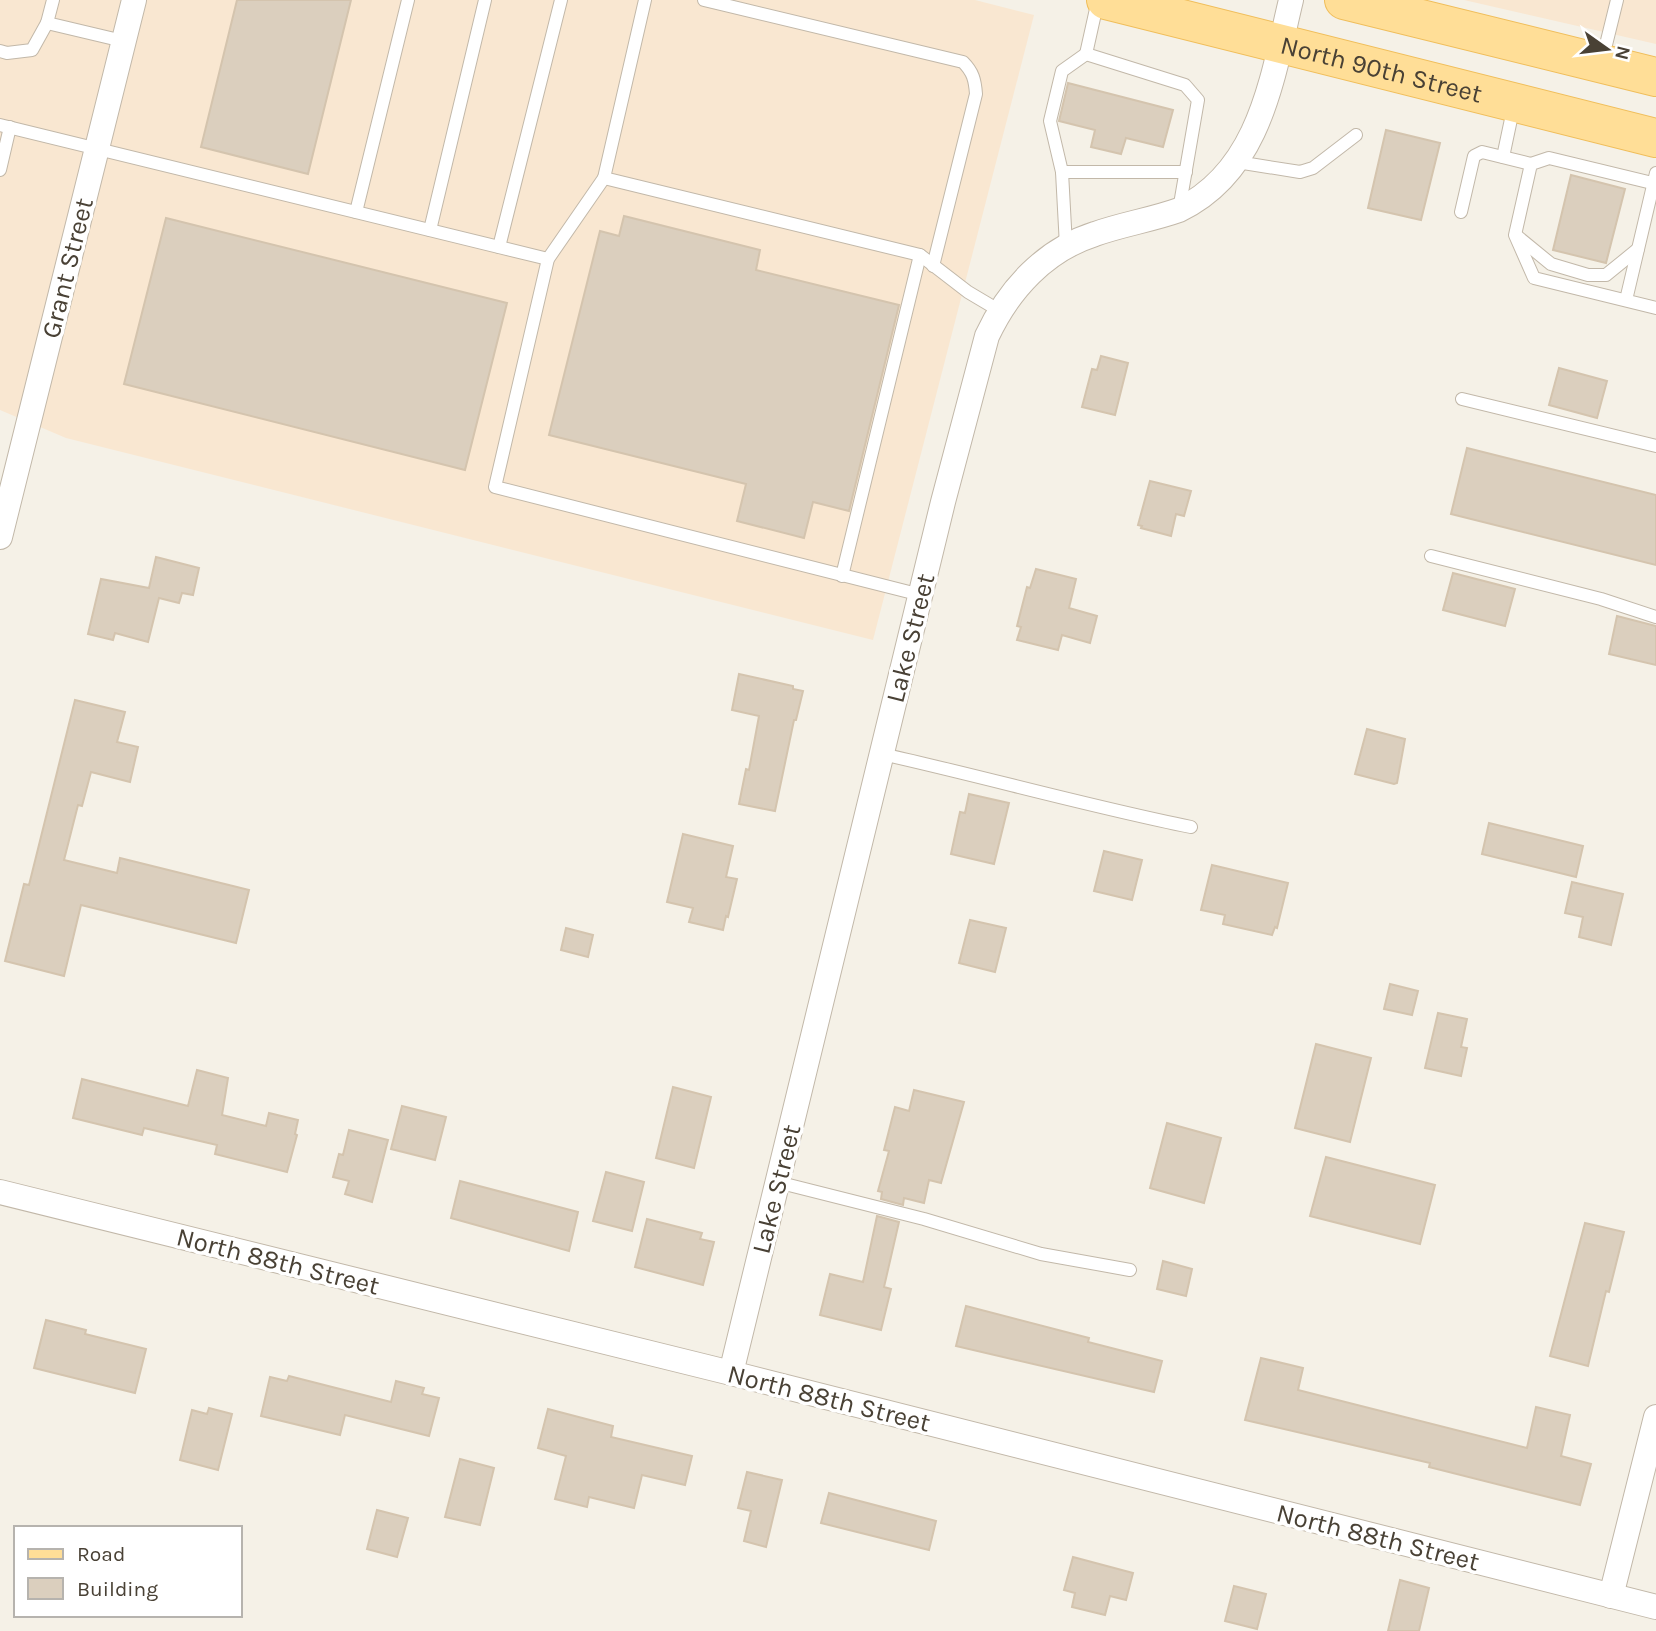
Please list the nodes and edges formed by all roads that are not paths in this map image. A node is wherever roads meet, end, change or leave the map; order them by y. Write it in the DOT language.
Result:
graph roads {
  1 [pos="53,0"];
  2 [pos="134,0"];
  3 [pos="408,0"];
  4 [pos="485,0"];
  5 [pos="561,0"];
  6 [pos="645,0"];
  7 [pos="704,0"];
  8 [pos="1098,0"];
  9 [pos="1106,0"];
  10 [pos="1292,0"];
  11 [pos="1344,0"];
  12 [pos="1617,0"];
  13 [pos="47,23"];
  14 [pos="123,41"];
  15 [pos="1280,44"];
  16 [pos="0,51"];
  17 [pos="1086,54"];
  18 [pos="1601,63"];
  19 [pos="1656,77"];
  20 [pos="1514,104"];
  21 [pos="5,126"];
  22 [pos="1356,135"];
  23 [pos="1656,138"];
  24 [pos="96,150"];
  25 [pos="1503,157"];
  26 [pos="1237,162"];
  27 [pos="1531,164"];
  28 [pos="0,170"];
  29 [pos="1062,172"];
  30 [pos="1186,172"];
  31 [pos="604,178"];
  32 [pos="1655,180"];
  33 [pos="1179,211"];
  34 [pos="356,212"];
  35 [pos="1461,212"];
  36 [pos="430,230"];
  37 [pos="1515,235"];
  38 [pos="1066,246"];
  39 [pos="499,247"];
  40 [pos="1638,249"];
  41 [pos="920,255"];
  42 [pos="548,259"];
  43 [pos="933,265"];
  44 [pos="1626,300"];
  45 [pos="1656,308"];
  46 [pos="1000,311"];
  47 [pos="1462,399"];
  48 [pos="1656,446"];
  49 [pos="0,537"];
  50 [pos="1431,556"];
  51 [pos="842,576"];
  52 [pos="921,595"];
  53 [pos="1656,617"];
  54 [pos="882,754"];
  55 [pos="1191,828"];
  56 [pos="778,1182"];
  57 [pos="0,1192"];
  58 [pos="1130,1269"];
  59 [pos="731,1373"];
  60 [pos="1656,1417"];
  61 [pos="1611,1596"];
  62 [pos="1656,1607"];
  1 -- 13 [label="lane"];
  2 -- 14 [label="street, Grant Street"];
  3 -- 34 [label="lane"];
  4 -- 36 [label="lane"];
  5 -- 39 [label="lane"];
  6 -- 31 [label="lane"];
  7 -- 43 [label="lane"];
  8 -- 17 [label="lane"];
  9 -- 15 [label="main road, North 90th Street"];
  10 -- 15 [label="street, Lake Street"];
  11 -- 18 [label="main road"];
  12 -- 18 [label="lane"];
  13 -- 14 [label="lane"];
  13 -- 16 [label="lane"];
  14 -- 24 [label="street, Grant Street"];
  15 -- 20 [label="main road, North 90th Street"];
  15 -- 26 [label="street, Lake Street"];
  17 -- 29 [label="lane"];
  17 -- 30 [label="lane"];
  18 -- 19 [label="main road"];
  20 -- 23 [label="main road, North 90th Street"];
  20 -- 25 [label="lane"];
  21 -- 24 [label="lane"];
  21 -- 28 [label="lane"];
  22 -- 26 [label="lane"];
  24 -- 34 [label="lane"];
  24 -- 49 [label="street, Grant Street"];
  25 -- 27 [label="lane"];
  25 -- 35 [label="lane"];
  26 -- 33 [label="street, Lake Street"];
  27 -- 32 [label="lane"];
  27 -- 37 [label="lane"];
  29 -- 30 [label="lane"];
  29 -- 38 [label="lane"];
  30 -- 33 [label="lane"];
  31 -- 41 [label="lane"];
  31 -- 42 [label="lane"];
  32 -- 40 [label="lane"];
  33 -- 38 [label="street, Lake Street"];
  34 -- 36 [label="lane"];
  36 -- 39 [label="lane"];
  37 -- 40 [label="lane"];
  37 -- 44 [label="lane"];
  38 -- 46 [label="street, Lake Street"];
  39 -- 42 [label="lane"];
  40 -- 44 [label="lane"];
  41 -- 43 [label="lane"];
  41 -- 51 [label="lane"];
  42 -- 51 [label="lane"];
  43 -- 46 [label="lane"];
  44 -- 45 [label="lane"];
  46 -- 52 [label="street, Lake Street"];
  47 -- 48 [label="lane"];
  50 -- 53 [label="lane"];
  51 -- 52 [label="lane"];
  52 -- 54 [label="street, Lake Street"];
  54 -- 55 [label="lane"];
  54 -- 56 [label="street, Lake Street"];
  56 -- 58 [label="lane"];
  56 -- 59 [label="street, Lake Street"];
  57 -- 59 [label="street, North 88th Street"];
  59 -- 61 [label="street, North 88th Street"];
  60 -- 61 [label="street"];
  61 -- 62 [label="street, North 88th Street"];
}
